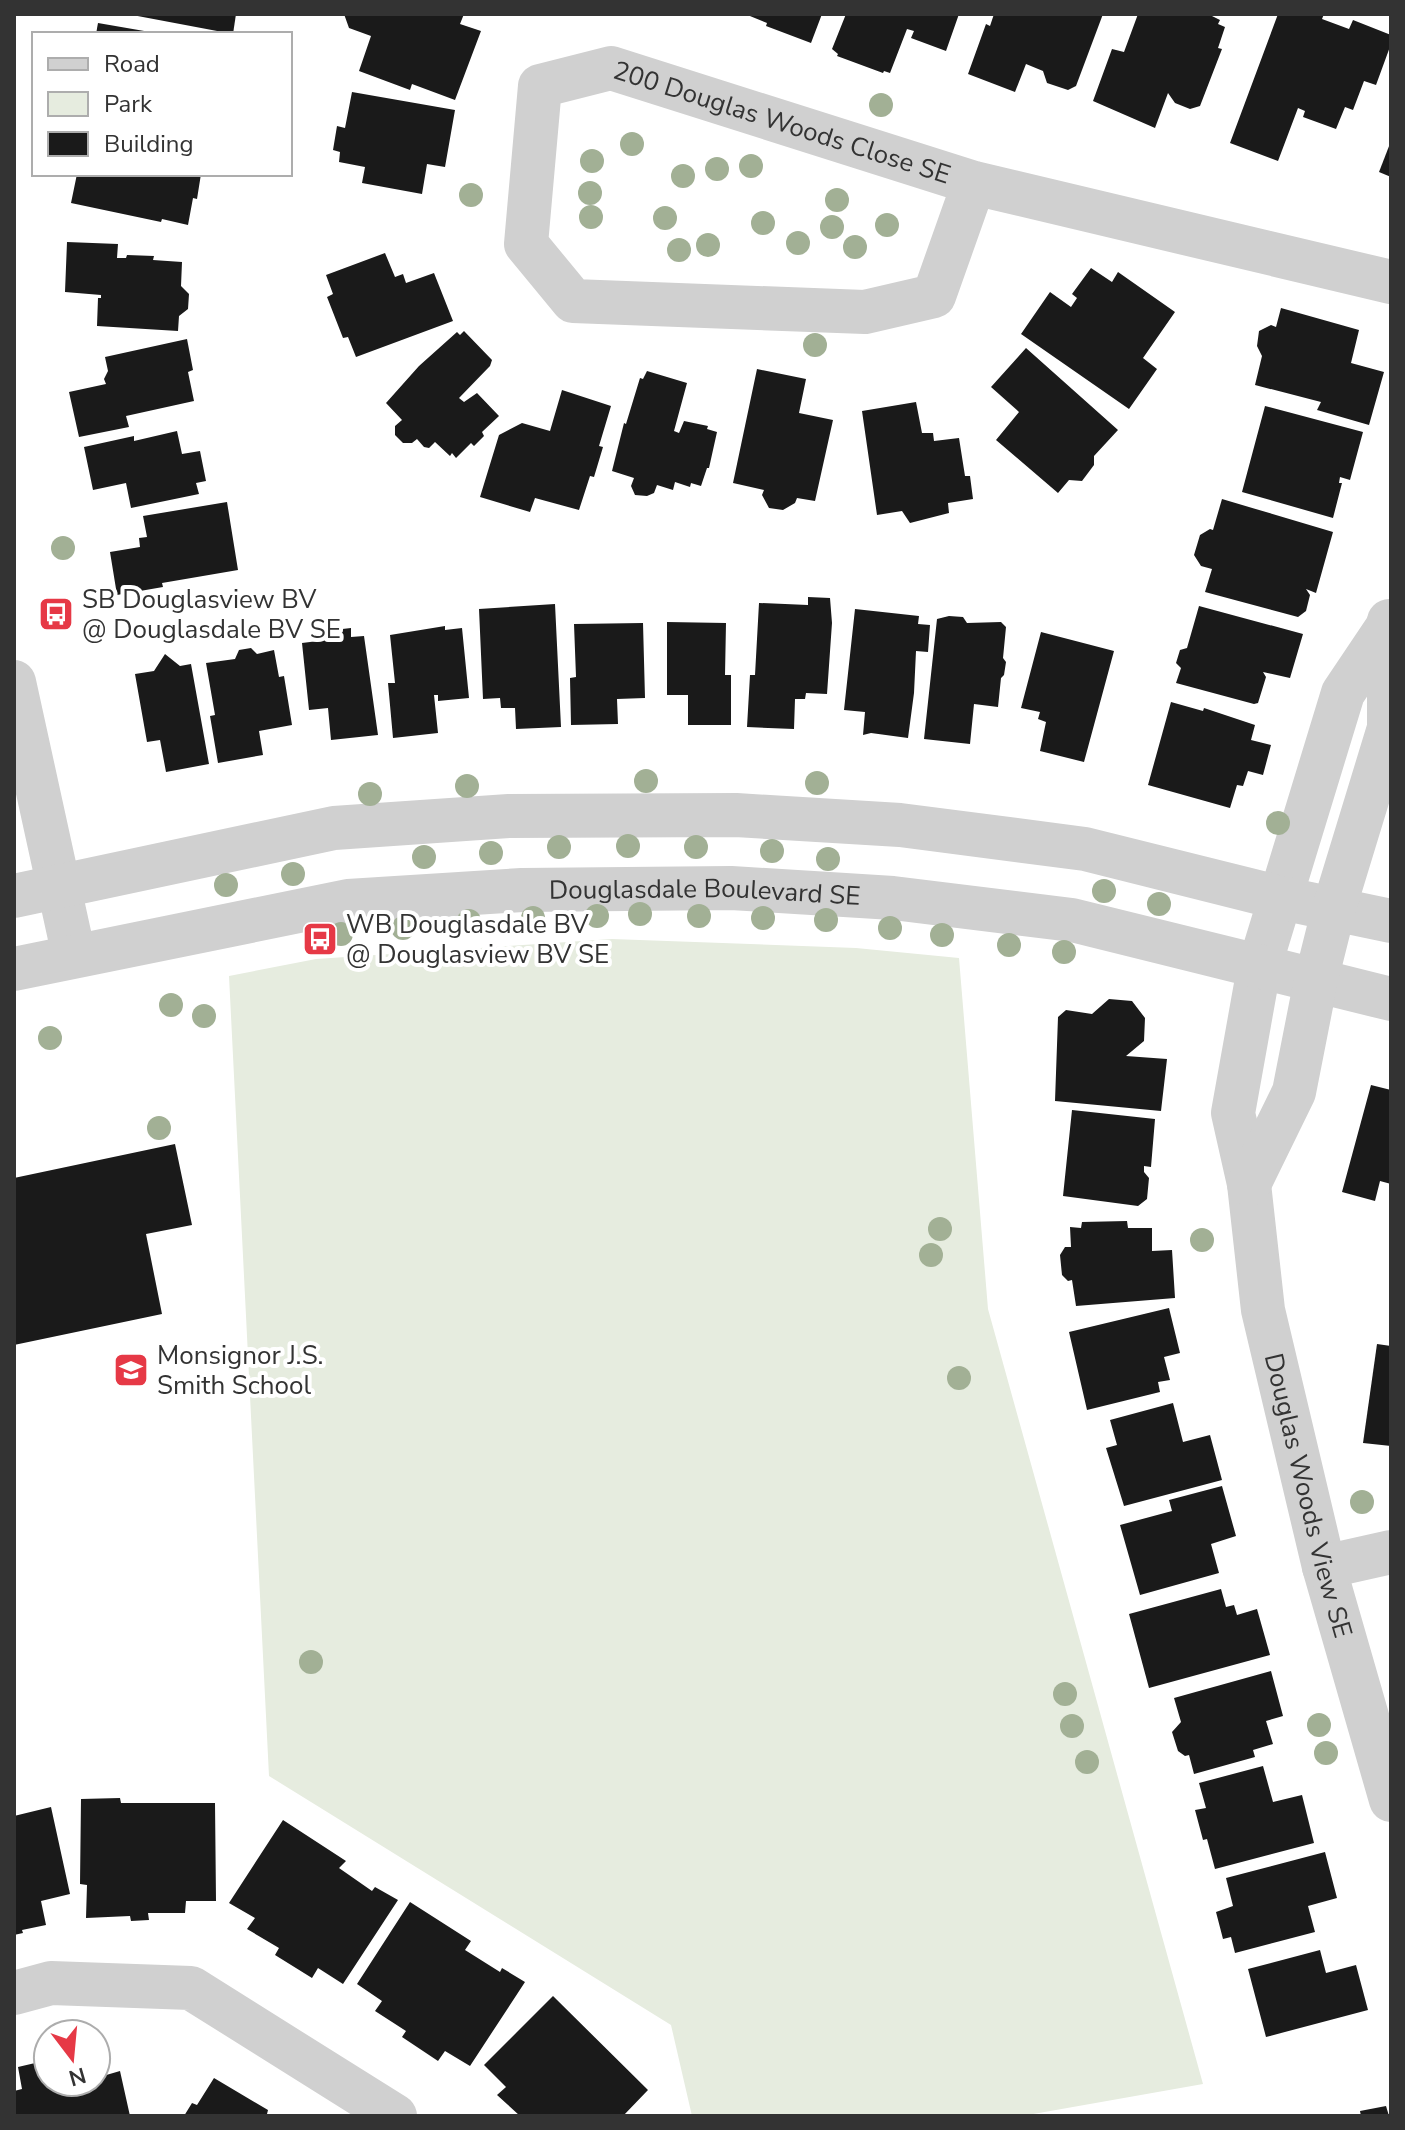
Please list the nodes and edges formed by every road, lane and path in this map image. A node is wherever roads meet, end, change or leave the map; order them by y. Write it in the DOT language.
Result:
graph roads {
  1 [pos="974,183"];
  2 [pos="1391,282"];
  3 [pos="1390,620"];
  4 [pos="14,682"];
  5 [pos="57,887"];
  6 [pos="14,896"];
  7 [pos="1281,898"];
  8 [pos="1334,908"];
  9 [pos="1391,921"];
  10 [pos="74,956"];
  11 [pos="1259,968"];
  12 [pos="14,969"];
  13 [pos="1316,980"];
  14 [pos="1391,999"];
  15 [pos="1249,1184"];
  16 [pos="1391,1552"];
  17 [pos="1324,1567"];
  18 [pos="1391,1800"];
  19 [pos="14,1993"];
  20 [pos="395,2116"];
  1 -- 1 [label="street, 200 Douglas Woods Close SE"];
  1 -- 2 [label="street, 200 Douglas Woods Close SE"];
  3 -- 7 [label="street, Douglas Woods View SE"];
  3 -- 8 [label="street"];
  4 -- 5 [label="street"];
  5 -- 6 [label="street"];
  5 -- 7 [label="street"];
  5 -- 10 [label="street"];
  7 -- 8 [label="street"];
  7 -- 11 [label="street, Douglas Woods View SE"];
  8 -- 9 [label="street"];
  8 -- 13 [label="street"];
  10 -- 11 [label="street, Douglasdale Boulevard SE"];
  10 -- 12 [label="street, Douglasdale Boulevard SE"];
  11 -- 13 [label="street, Douglasdale Boulevard SE"];
  11 -- 15 [label="street, Douglas Woods View SE"];
  13 -- 14 [label="street, Douglasdale Boulevard SE"];
  13 -- 15 [label="street"];
  15 -- 17 [label="street, Douglas Woods View SE"];
  16 -- 17 [label="street"];
  17 -- 18 [label="street, Douglas Woods View SE"];
  19 -- 20 [label="street"];
}
